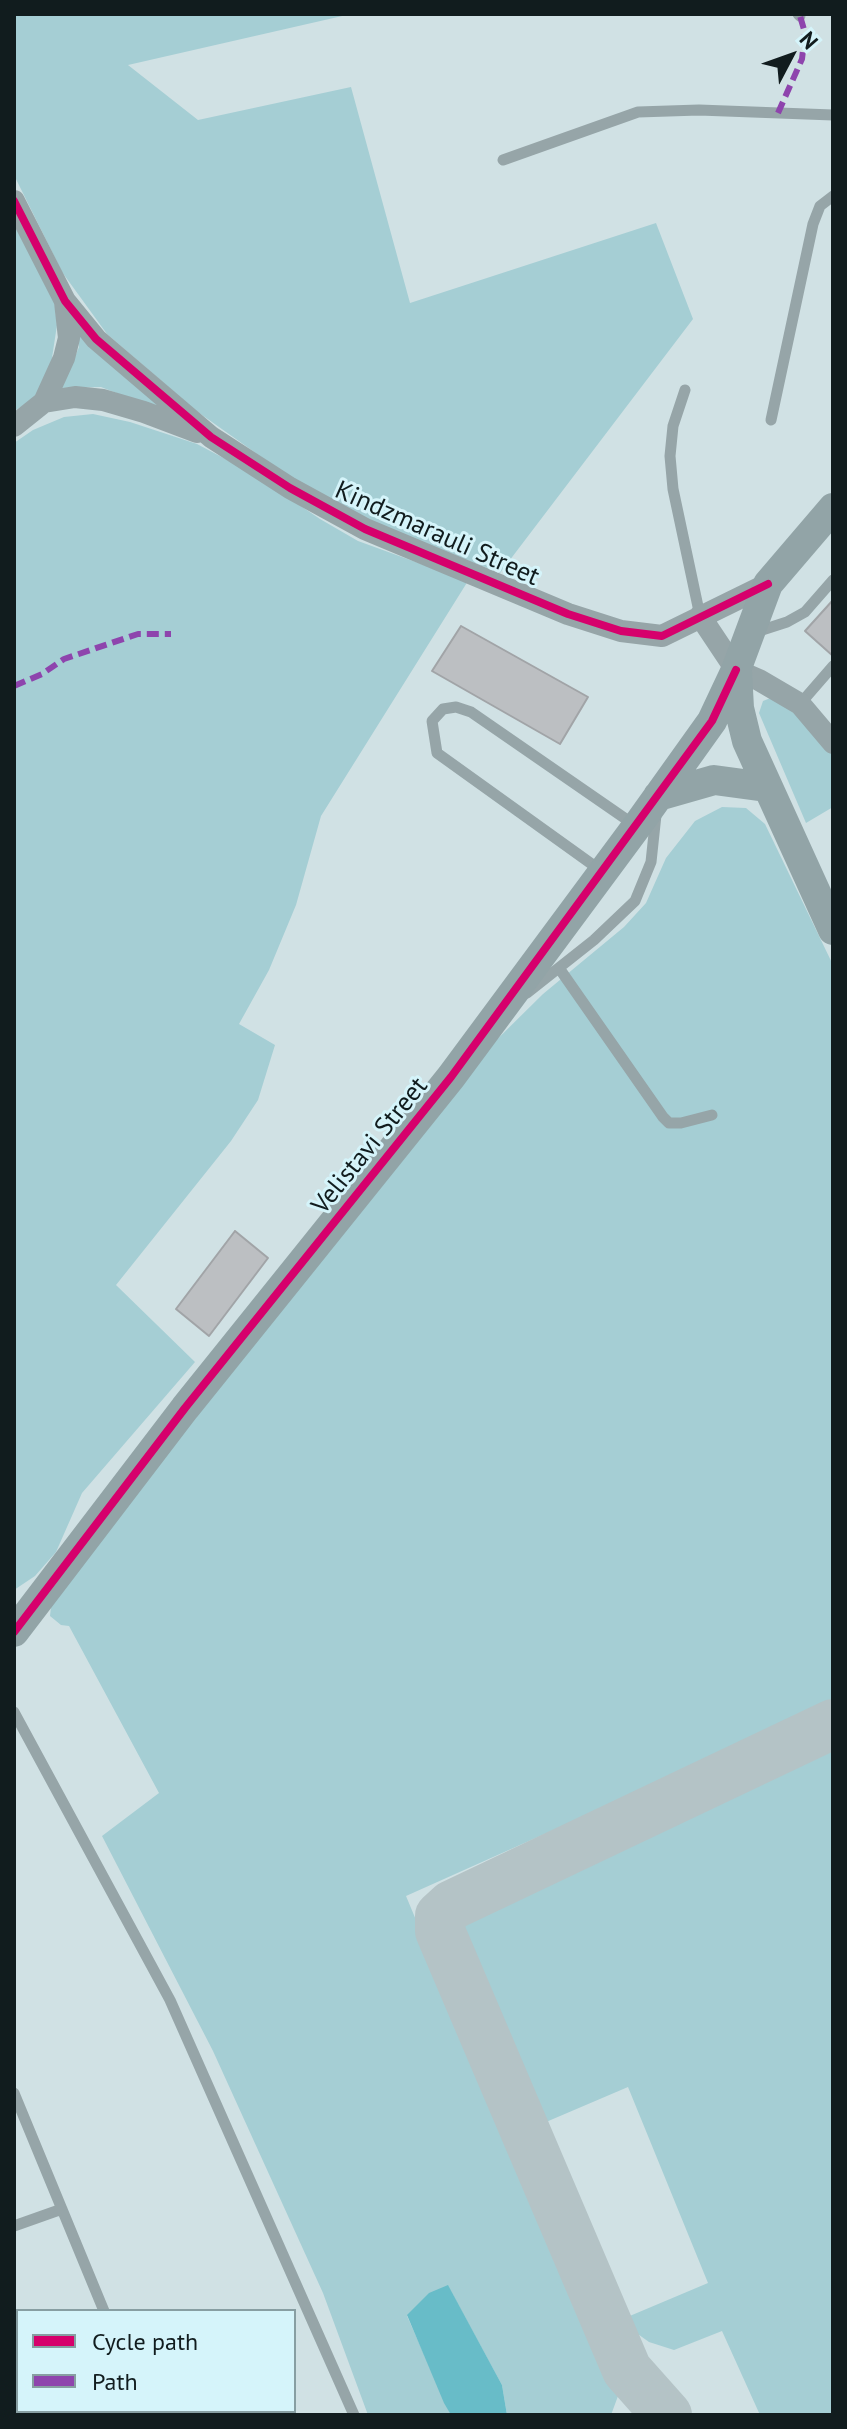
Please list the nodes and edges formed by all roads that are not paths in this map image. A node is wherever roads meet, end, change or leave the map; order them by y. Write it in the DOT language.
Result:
graph roads {
  1 [pos="833,115"];
  2 [pos="503,160"];
  3 [pos="833,196"];
  4 [pos="14,201"];
  5 [pos="22,232"];
  6 [pos="65,301"];
  7 [pos="685,390"];
  8 [pos="44,402"];
  9 [pos="771,420"];
  10 [pos="14,426"];
  11 [pos="211,437"];
  12 [pos="833,508"];
  13 [pos="833,580"];
  14 [pos="768,584"];
  15 [pos="700,616"];
  16 [pos="748,635"];
  17 [pos="833,666"];
  18 [pos="736,670"];
  19 [pos="800,704"];
  20 [pos="833,743"];
  21 [pos="766,787"];
  22 [pos="658,796"];
  23 [pos="637,826"];
  24 [pos="603,872"];
  25 [pos="833,930"];
  26 [pos="559,968"];
  27 [pos="492,1021"];
  28 [pos="712,1115"];
  29 [pos="14,1632"];
  30 [pos="14,1712"];
  31 [pos="14,2093"];
  32 [pos="62,2209"];
  33 [pos="14,2226"];
  34 [pos="103,2309"];
  35 [pos="354,2415"];
  1 -- 2 [label="lane"];
  3 -- 9 [label="lane"];
  4 -- 5 [label="street, Kindzmarauli Street"];
  5 -- 6 [label="street, Kindzmarauli Street"];
  6 -- 8 [label="street"];
  6 -- 11 [label="street, Kindzmarauli Street"];
  7 -- 15 [label="lane"];
  8 -- 10 [label="street"];
  8 -- 11 [label="street"];
  11 -- 15 [label="street, Kindzmarauli Street"];
  12 -- 14 [label="street, Kindzmarauli Street"];
  13 -- 16 [label="lane"];
  14 -- 15 [label="street, Kindzmarauli Street"];
  14 -- 16 [label="street, Velistavi Street"];
  15 -- 18 [label="street"];
  16 -- 18 [label="street, Velistavi Street"];
  17 -- 19 [label="lane"];
  18 -- 19 [label="street"];
  18 -- 21 [label="street"];
  18 -- 22 [label="street, Velistavi Street"];
  19 -- 20 [label="street"];
  21 -- 22 [label="street"];
  21 -- 25 [label="street"];
  22 -- 23 [label="street, Velistavi Street"];
  22 -- 26 [label="lane"];
  23 -- 24 [label="street, Velistavi Street"];
  23 -- 24 [label="lane"];
  24 -- 27 [label="street, Velistavi Street"];
  26 -- 27 [label="lane"];
  26 -- 28 [label="lane"];
  27 -- 29 [label="street, Velistavi Street"];
  30 -- 35 [label="lane"];
  31 -- 32 [label="lane"];
  32 -- 33 [label="lane"];
  32 -- 34 [label="lane"];
}
